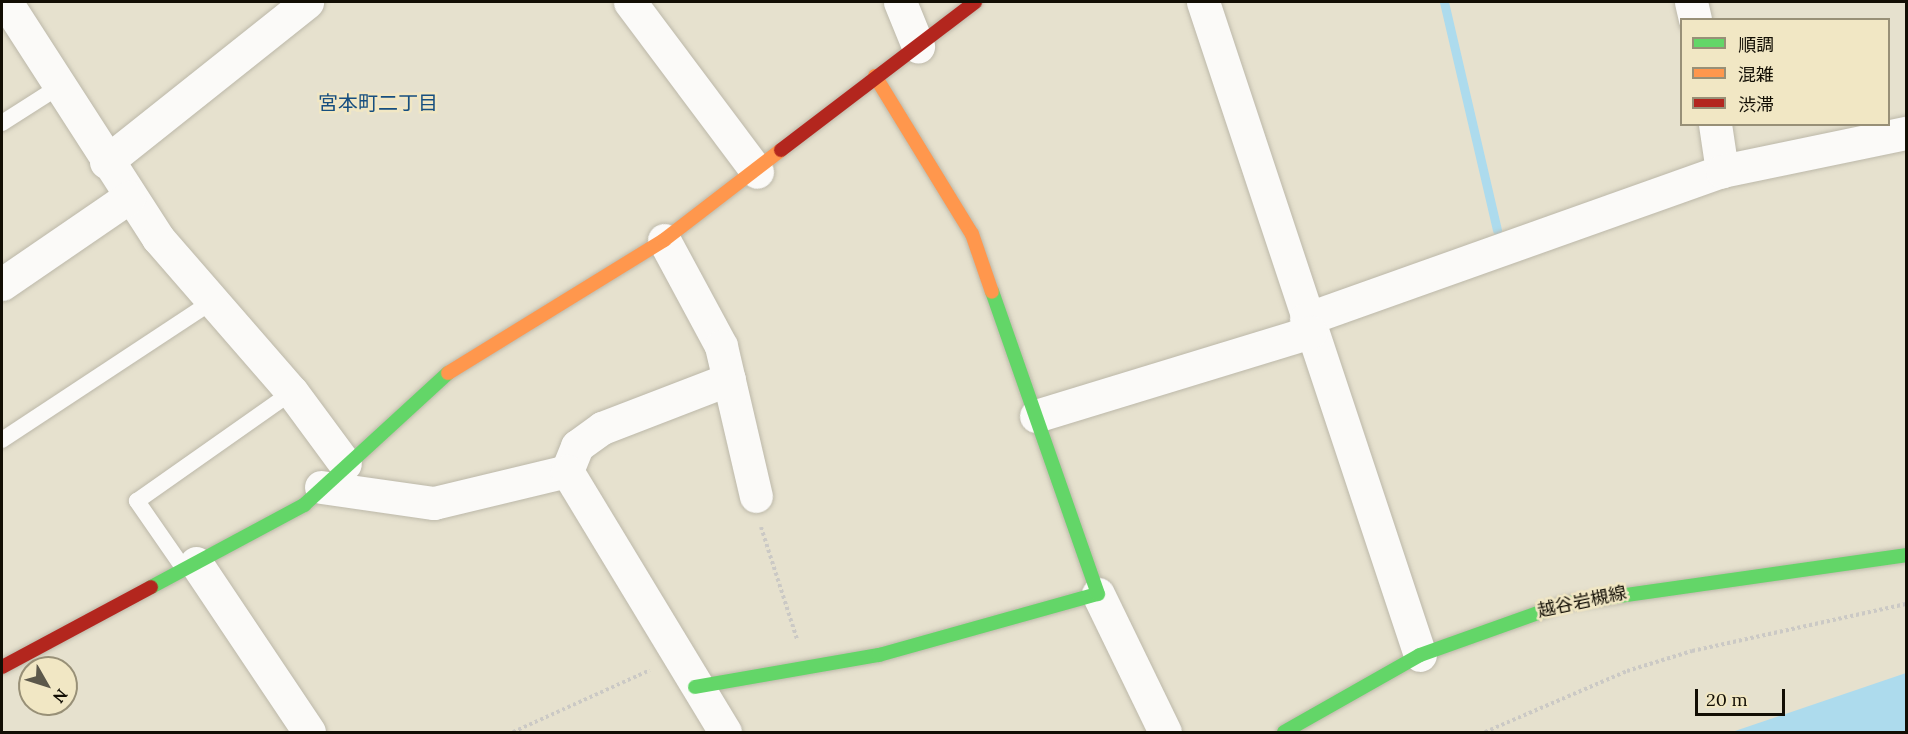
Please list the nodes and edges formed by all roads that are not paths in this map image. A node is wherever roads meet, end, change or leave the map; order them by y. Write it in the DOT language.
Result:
graph roads {
  1 [pos="6,2"];
  2 [pos="307,2"];
  3 [pos="630,2"];
  4 [pos="900,2"];
  5 [pos="975,2"];
  6 [pos="1203,2"];
  7 [pos="1690,2"];
  8 [pos="1694,18"];
  9 [pos="918,46"];
  10 [pos="875,76"];
  11 [pos="57,88"];
  12 [pos="2,123"];
  13 [pos="1715,126"];
  14 [pos="1906,133"];
  15 [pos="106,162"];
  16 [pos="1722,171"];
  17 [pos="758,172"];
  18 [pos="129,197"];
  19 [pos="664,240"];
  20 [pos="2,284"];
  21 [pos="211,302"];
  22 [pos="1308,325"];
  23 [pos="729,379"];
  24 [pos="291,392"];
  25 [pos="1036,416"];
  26 [pos="2,440"];
  27 [pos="345,464"];
  28 [pos="567,471"];
  29 [pos="321,487"];
  30 [pos="756,496"];
  31 [pos="1906,555"];
  32 [pos="190,566"];
  33 [pos="1098,594"];
  34 [pos="2,644"];
  35 [pos="1420,655"];
  36 [pos="7,663"];
  37 [pos="695,687"];
  38 [pos="309,732"];
  39 [pos="725,732"];
  40 [pos="1165,732"];
  41 [pos="1284,732"];
  1 -- 11 [label="street"];
  2 -- 15 [label="street"];
  3 -- 17 [label="street"];
  4 -- 9 [label="street"];
  5 -- 9 [label="street"];
  6 -- 22 [label="street"];
  7 -- 8 [label="street"];
  9 -- 10 [label="street"];
  10 -- 17 [label="street"];
  10 -- 25 [label="street"];
  11 -- 12 [label="lane"];
  11 -- 15 [label="street"];
  13 -- 16 [label="street"];
  14 -- 16 [label="street"];
  15 -- 18 [label="street"];
  16 -- 22 [label="street"];
  17 -- 19 [label="street"];
  18 -- 20 [label="street"];
  18 -- 21 [label="street"];
  19 -- 23 [label="street"];
  19 -- 27 [label="street"];
  21 -- 24 [label="street"];
  21 -- 26 [label="lane"];
  22 -- 25 [label="street"];
  22 -- 35 [label="street"];
  23 -- 28 [label="street"];
  23 -- 30 [label="street"];
  24 -- 27 [label="street"];
  24 -- 32 [label="lane"];
  25 -- 33 [label="street"];
  27 -- 29 [label="street"];
  28 -- 29 [label="street"];
  28 -- 37 [label="street"];
  29 -- 32 [label="street"];
  31 -- 35 [label="street, 越谷岩槻線"];
  32 -- 36 [label="street"];
  32 -- 38 [label="street"];
  33 -- 37 [label="street"];
  33 -- 40 [label="street"];
  34 -- 36 [label="lane"];
  35 -- 41 [label="street, 越谷岩槻線"];
  37 -- 39 [label="street"];
}
